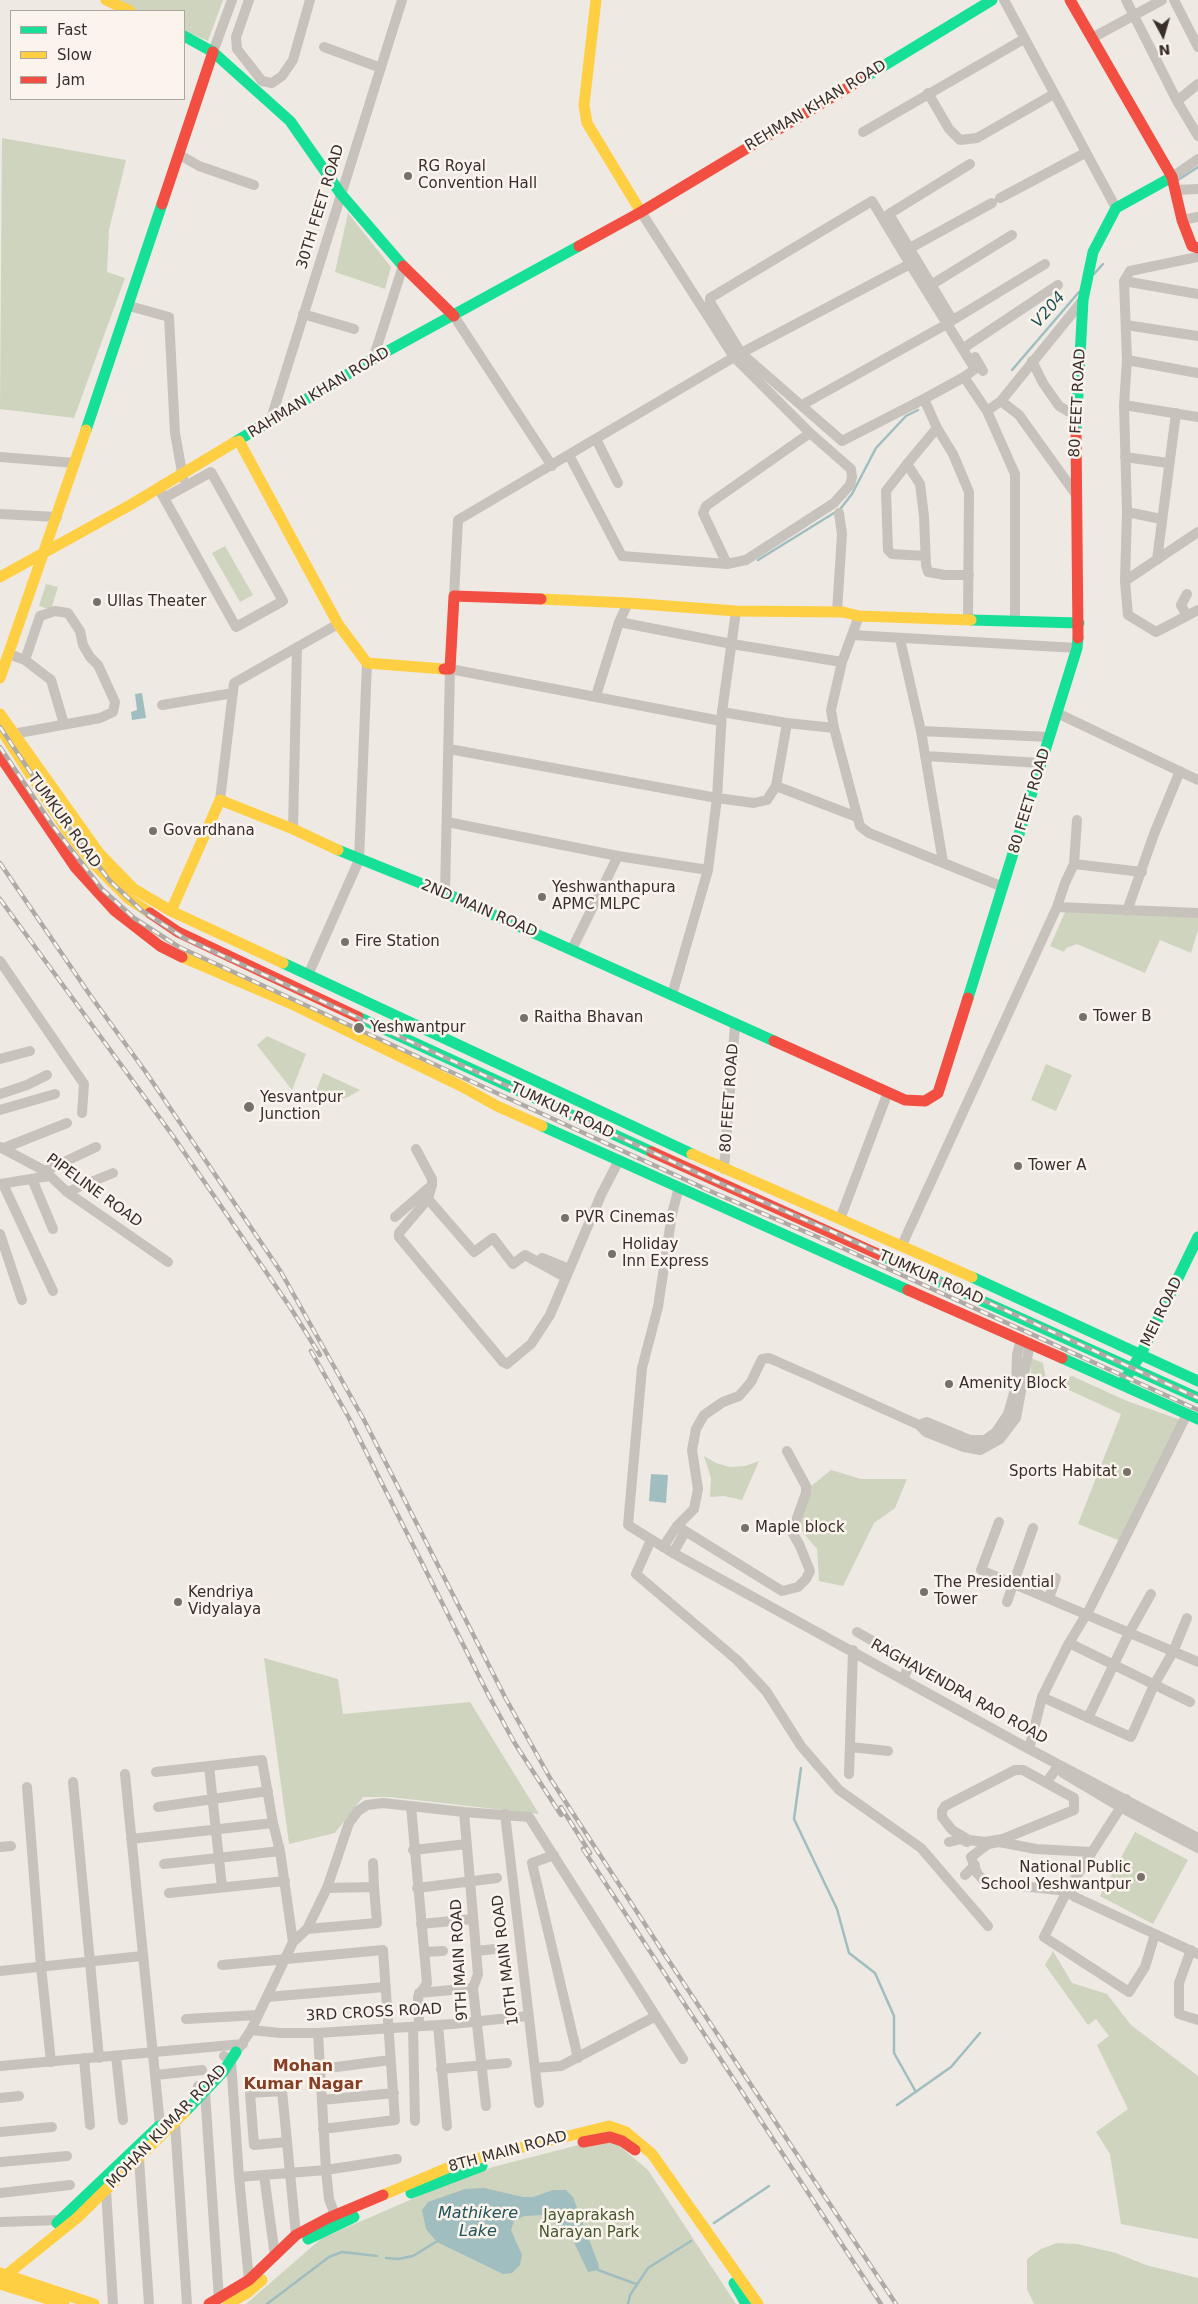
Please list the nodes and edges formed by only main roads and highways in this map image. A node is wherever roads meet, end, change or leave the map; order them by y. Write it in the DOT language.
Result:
graph roads {
  1 [pos="106,0"];
  2 [pos="992,0"];
  3 [pos="1070,0"];
  4 [pos="595,1"];
  5 [pos="128,10"];
  6 [pos="185,37"];
  7 [pos="213,52"];
  8 [pos="1173,183"];
  9 [pos="641,212"];
  10 [pos="1198,248"];
  11 [pos="454,316"];
  12 [pos="239,441"];
  13 [pos="44,554"];
  14 [pos="0,578"];
  15 [pos="1080,623"];
  16 [pos="0,678"];
  17 [pos="0,714"];
  18 [pos="0,728"];
  19 [pos="0,756"];
  20 [pos="129,892"];
  21 [pos="171,911"];
  22 [pos="735,1025"];
  23 [pos="1198,1237"];
  24 [pos="1198,1254"];
  25 [pos="1145,1356"];
  26 [pos="1136,1371"];
  27 [pos="1198,1381"];
  28 [pos="1126,1386"];
  29 [pos="1198,1398"];
  30 [pos="1198,1419"];
  31 [pos="233,2053"];
  32 [pos="201,2089"];
  33 [pos="587,2136"];
  34 [pos="358,2210"];
  35 [pos="1,2276"];
  36 [pos="219,2302"];
  37 [pos="64,2304"];
  38 [pos="94,2304"];
  39 [pos="746,2304"];
  40 [pos="758,2304"];
  1 -- 5 [label="main road"];
  2 -- 9 [label="main road, REHMAN KHAN ROAD"];
  3 -- 8 [label="main road"];
  4 -- 9 [label="main road"];
  6 -- 7 [label="main road"];
  7 -- 11 [label="main road"];
  7 -- 13 [label="main road"];
  8 -- 10 [label="main road"];
  8 -- 15 [label="main road, 80 FEET ROAD"];
  9 -- 11 [label="main road, RAHMAN KHAN ROAD"];
  11 -- 12 [label="main road, RAHMAN KHAN ROAD"];
  12 -- 13 [label="main road, RAHMAN KHAN ROAD"];
  12 -- 15 [label="main road"];
  13 -- 14 [label="main road, RAHMAN KHAN ROAD"];
  13 -- 16 [label="main road"];
  15 -- 22 [label="main road, 80 FEET ROAD"];
  17 -- 20 [label="main road"];
  18 -- 20 [label="main road, TUMKUR ROAD"];
  19 -- 28 [label="main road, TUMKUR ROAD"];
  20 -- 21 [label="main road"];
  20 -- 26 [label="main road, TUMKUR ROAD"];
  21 -- 22 [label="main road, 2ND MAIN ROAD"];
  21 -- 25 [label="main road"];
  23 -- 25 [label="main road, MEI ROAD"];
  24 -- 25 [label="main road, MEI ROAD"];
  25 -- 26 [label="main road, MEI ROAD"];
  25 -- 27 [label="main road"];
  26 -- 28 [label="main road, MEI ROAD"];
  26 -- 29 [label="main road, TUMKUR ROAD"];
  28 -- 30 [label="main road, TUMKUR ROAD"];
  31 -- 32 [label="main road, MOHAN KUMAR ROAD"];
  32 -- 35 [label="main road"];
  32 -- 35 [label="main road, MOHAN KUMAR ROAD"];
  33 -- 34 [label="main road, 8TH MAIN ROAD"];
  33 -- 39 [label="main road"];
  33 -- 40 [label="main road, 8TH MAIN ROAD"];
  34 -- 36 [label="main road"];
  34 -- 36 [label="main road, 8TH MAIN ROAD"];
  35 -- 37 [label="main road"];
  35 -- 38 [label="main road"];
}
